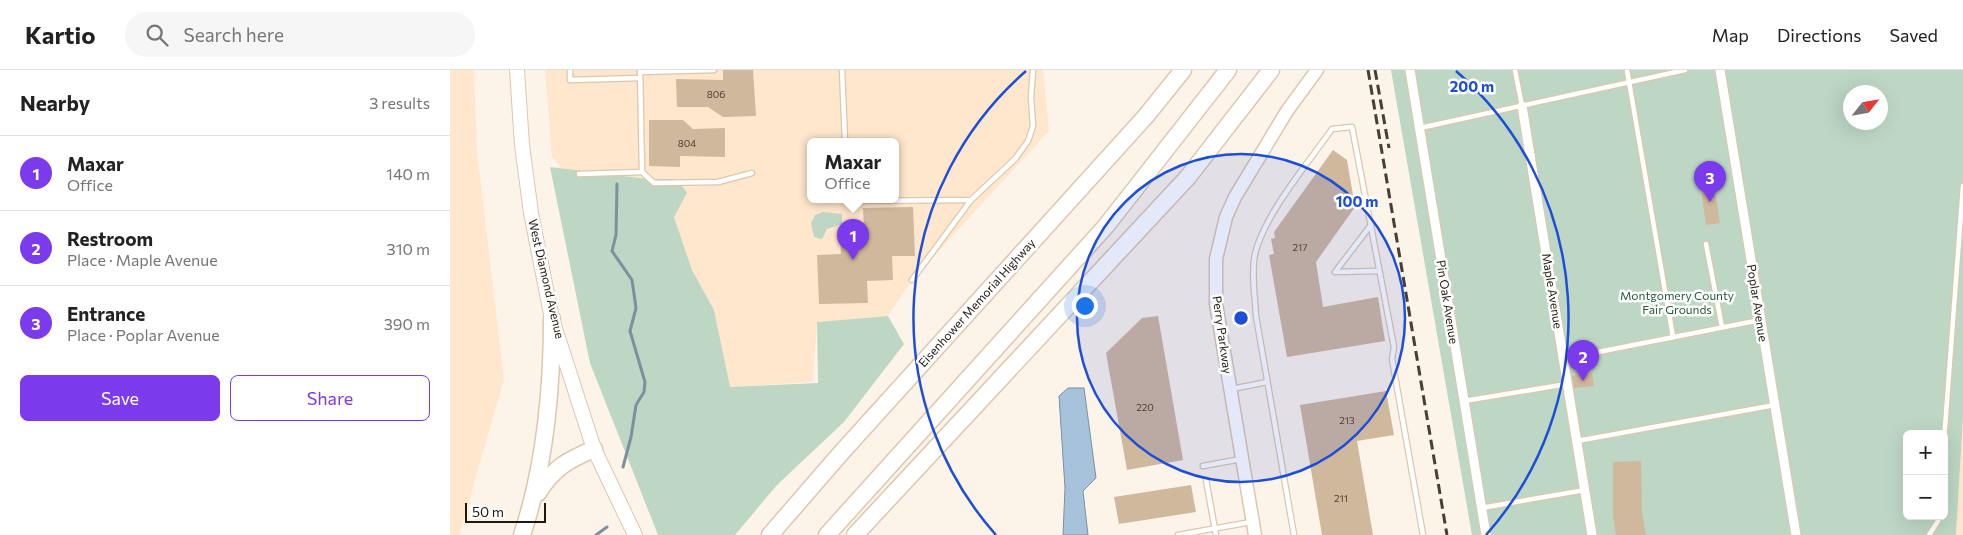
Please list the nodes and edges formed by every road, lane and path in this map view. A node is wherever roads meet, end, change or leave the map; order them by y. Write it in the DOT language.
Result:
graph roads {
  1 [pos="517,70"];
  2 [pos="570,70"];
  3 [pos="697,70"];
  4 [pos="714,70"];
  5 [pos="842,70"];
  6 [pos="1032,70"];
  7 [pos="1183,70"];
  8 [pos="1228,70"];
  9 [pos="1271,70"];
  10 [pos="1316,70"];
  11 [pos="1410,70"];
  12 [pos="1515,70"];
  13 [pos="1627,70"];
  14 [pos="1684,70"];
  15 [pos="1720,70"];
  16 [pos="640,71"];
  17 [pos="640,78"];
  18 [pos="1630,82"];
  19 [pos="1522,106"];
  20 [pos="1418,129"];
  21 [pos="845,138"];
  22 [pos="642,172"];
  23 [pos="752,173"];
  24 [pos="579,174"];
  25 [pos="1963,186"];
  26 [pos="971,200"];
  27 [pos="899,201"];
  28 [pos="1371,225"];
  29 [pos="1706,244"];
  30 [pos="1379,271"];
  31 [pos="912,280"];
  32 [pos="552,319"];
  33 [pos="1760,320"];
  34 [pos="1722,327"];
  35 [pos="1673,337"];
  36 [pos="1563,359"];
  37 [pos="1267,382"];
  38 [pos="1567,384"];
  39 [pos="1230,390"];
  40 [pos="1464,400"];
  41 [pos="1775,405"];
  42 [pos="1945,430"];
  43 [pos="1577,441"];
  44 [pos="594,448"];
  45 [pos="1242,459"];
  46 [pos="1203,466"];
  47 [pos="1206,480"];
  48 [pos="1585,490"];
  49 [pos="533,501"];
  50 [pos="1481,508"];
  51 [pos="1938,520"];
  52 [pos="1253,521"];
  53 [pos="1215,528"];
  54 [pos="522,535"];
  55 [pos="635,535"];
  56 [pos="770,535"];
  57 [pos="827,535"];
  58 [pos="855,535"];
  59 [pos="1178,535"];
  60 [pos="1216,535"];
  61 [pos="1255,535"];
  62 [pos="1294,535"];
  63 [pos="1423,535"];
  64 [pos="1486,535"];
  65 [pos="1592,535"];
  66 [pos="1796,535"];
  67 [pos="1929,535"];
  1 -- 32 [label="main road, West Diamond Avenue"];
  2 -- 17 [label="lane"];
  3 -- 4 [label="lane"];
  3 -- 16 [label="lane"];
  5 -- 21 [label="lane"];
  6 -- 26 [label="lane"];
  7 -- 56 [label="highway, Eisenhower Memorial Highway"];
  8 -- 57 [label="highway"];
  9 -- 58 [label="highway"];
  10 -- 39 [label="street, Perry Parkway"];
  11 -- 20 [label="street, Pin Oak Avenue"];
  12 -- 19 [label="lane"];
  13 -- 18 [label="lane"];
  14 -- 18 [label="lane"];
  15 -- 33 [label="street, Poplar Avenue"];
  16 -- 17 [label="lane"];
  17 -- 22 [label="lane"];
  18 -- 19 [label="lane"];
  18 -- 35 [label="lane"];
  19 -- 20 [label="lane"];
  19 -- 36 [label="street, Maple Avenue"];
  20 -- 40 [label="street, Pin Oak Avenue"];
  22 -- 23 [label="lane"];
  22 -- 24 [label="lane"];
  25 -- 42 [label="lane"];
  26 -- 27 [label="lane"];
  26 -- 31 [label="lane"];
  28 -- 30 [label="lane"];
  28 -- 30 [label="lane"];
  28 -- 37 [label="lane"];
  29 -- 34 [label="lane"];
  30 -- 63 [label="lane"];
  32 -- 44 [label="main road, West Diamond Avenue"];
  32 -- 49 [label="highway"];
  33 -- 34 [label="lane"];
  33 -- 41 [label="street, Poplar Avenue"];
  34 -- 35 [label="lane"];
  35 -- 36 [label="lane"];
  36 -- 38 [label="street, Maple Avenue"];
  37 -- 39 [label="lane"];
  37 -- 62 [label="lane"];
  38 -- 40 [label="lane"];
  38 -- 43 [label="street, Maple Avenue"];
  39 -- 45 [label="street, Perry Parkway"];
  40 -- 50 [label="street, Pin Oak Avenue"];
  41 -- 43 [label="lane"];
  41 -- 66 [label="street, Poplar Avenue"];
  43 -- 48 [label="street, Maple Avenue"];
  44 -- 49 [label="highway"];
  44 -- 55 [label="main road, West Diamond Avenue"];
  45 -- 46 [label="lane"];
  45 -- 52 [label="street, Perry Parkway"];
  47 -- 53 [label="lane"];
  48 -- 50 [label="lane"];
  48 -- 65 [label="street, Maple Avenue"];
  49 -- 54 [label="highway"];
  50 -- 64 [label="street, Pin Oak Avenue"];
  51 -- 67 [label="lane"];
  52 -- 53 [label="lane"];
  52 -- 61 [label="street, Perry Parkway"];
  53 -- 59 [label="lane"];
  53 -- 60 [label="lane"];
}
